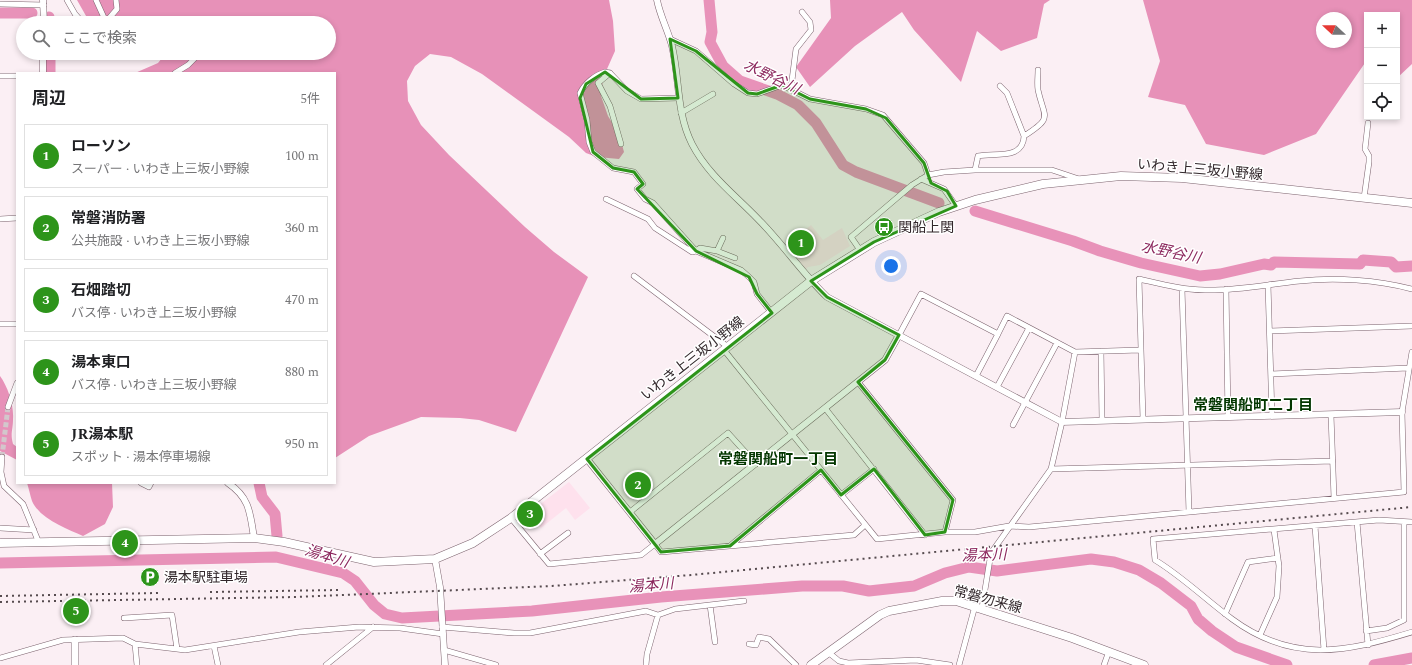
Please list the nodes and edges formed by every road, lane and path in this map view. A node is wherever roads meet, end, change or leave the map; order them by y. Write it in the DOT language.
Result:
graph roads {
  1 [pos="67,0"];
  2 [pos="96,0"];
  3 [pos="116,0"];
  4 [pos="657,0"];
  5 [pos="43,3"];
  6 [pos="0,4"];
  7 [pos="802,12"];
  8 [pos="44,16"];
  9 [pos="77,16"];
  10 [pos="102,16"];
  11 [pos="111,16"];
  12 [pos="670,38"];
  13 [pos="44,60"];
  14 [pos="194,60"];
  15 [pos="1038,70"];
  16 [pos="44,72"];
  17 [pos="177,72"];
  18 [pos="610,73"];
  19 [pos="0,76"];
  20 [pos="16,76"];
  21 [pos="1000,86"];
  22 [pos="791,88"];
  23 [pos="713,94"];
  24 [pos="678,98"];
  25 [pos="681,113"];
  26 [pos="1368,123"];
  27 [pos="1024,136"];
  28 [pos="621,144"];
  29 [pos="975,170"];
  30 [pos="928,175"];
  31 [pos="921,179"];
  32 [pos="1080,179"];
  33 [pos="1364,198"];
  34 [pos="606,199"];
  35 [pos="1412,203"];
  36 [pos="956,206"];
  37 [pos="0,218"];
  38 [pos="16,218"];
  39 [pos="723,238"];
  40 [pos="860,250"];
  41 [pos="696,251"];
  42 [pos="717,251"];
  43 [pos="735,258"];
  44 [pos="634,276"];
  45 [pos="811,281"];
  46 [pos="1268,285"];
  47 [pos="1182,288"];
  48 [pos="1226,289"];
  49 [pos="1412,289"];
  50 [pos="772,313"];
  51 [pos="0,324"];
  52 [pos="16,324"];
  53 [pos="1412,326"];
  54 [pos="1029,328"];
  55 [pos="1270,332"];
  56 [pos="998,334"];
  57 [pos="899,335"];
  58 [pos="1057,343"];
  59 [pos="726,349"];
  60 [pos="1140,350"];
  61 [pos="1101,351"];
  62 [pos="1075,352"];
  63 [pos="1412,352"];
  64 [pos="1408,368"];
  65 [pos="1271,374"];
  66 [pos="976,376"];
  67 [pos="858,382"];
  68 [pos="16,386"];
  69 [pos="998,387"];
  70 [pos="1026,402"];
  71 [pos="8,408"];
  72 [pos="825,408"];
  73 [pos="1402,412"];
  74 [pos="1331,415"];
  75 [pos="1272,416"];
  76 [pos="1228,417"];
  77 [pos="1186,418"];
  78 [pos="1143,419"];
  79 [pos="1102,420"];
  80 [pos="1062,422"];
  81 [pos="1013,425"];
  82 [pos="792,434"];
  83 [pos="2,457"];
  84 [pos="587,458"];
  85 [pos="1333,462"];
  86 [pos="756,464"];
  87 [pos="1187,466"];
  88 [pos="874,469"];
  89 [pos="1050,469"];
  90 [pos="821,470"];
  91 [pos="143,484"];
  92 [pos="150,484"];
  93 [pos="229,484"];
  94 [pos="841,495"];
  95 [pos="1334,498"];
  96 [pos="630,512"];
  97 [pos="1189,512"];
  98 [pos="511,518"];
  99 [pos="1357,522"];
  100 [pos="1412,522"];
  101 [pos="1404,523"];
  102 [pos="865,525"];
  103 [pos="1008,526"];
  104 [pos="1315,526"];
  105 [pos="0,528"];
  106 [pos="34,530"];
  107 [pos="1274,530"];
  108 [pos="568,532"];
  109 [pos="945,532"];
  110 [pos="925,535"];
  111 [pos="254,538"];
  112 [pos="39,542"];
  113 [pos="0,543"];
  114 [pos="655,544"];
  115 [pos="730,546"];
  116 [pos="540,554"];
  117 [pos="1278,558"];
  118 [pos="435,559"];
  119 [pos="744,601"];
  120 [pos="710,605"];
  121 [pos="978,607"];
  122 [pos="1225,614"];
  123 [pos="658,615"];
  124 [pos="124,618"];
  125 [pos="442,626"];
  126 [pos="373,627"];
  127 [pos="1366,631"];
  128 [pos="1412,632"];
  129 [pos="443,634"];
  130 [pos="1260,635"];
  131 [pos="75,640"];
  132 [pos="715,642"];
  133 [pos="135,644"];
  134 [pos="749,644"];
  135 [pos="1368,645"];
  136 [pos="214,646"];
  137 [pos="177,649"];
  138 [pos="444,650"];
  139 [pos="1324,650"];
  140 [pos="1109,651"];
  141 [pos="828,652"];
  142 [pos="0,658"];
  143 [pos="75,665"];
  144 [pos="137,665"];
  145 [pos="218,665"];
  146 [pos="326,665"];
  147 [pos="445,665"];
  148 [pos="496,665"];
  149 [pos="646,665"];
  150 [pos="796,665"];
  151 [pos="811,665"];
  152 [pos="950,665"];
  153 [pos="958,665"];
  154 [pos="1104,665"];
  155 [pos="1144,665"];
  1 -- 9 [label="street"];
  2 -- 10 [label="street"];
  3 -- 11 [label="street"];
  4 -- 12 [label="street"];
  5 -- 6 [label="street"];
  5 -- 8 [label="street"];
  7 -- 22 [label="street"];
  12 -- 22 [label="street"];
  12 -- 24 [label="street"];
  13 -- 16 [label="street"];
  14 -- 17 [label="street"];
  15 -- 27 [label="street"];
  18 -- 24 [label="street"];
  18 -- 28 [label="street"];
  18 -- 41 [label="street"];
  19 -- 20 [label="street"];
  21 -- 27 [label="street"];
  22 -- 30 [label="street"];
  23 -- 25 [label="street"];
  24 -- 25 [label="street"];
  25 -- 45 [label="street"];
  26 -- 33 [label="street"];
  27 -- 29 [label="street"];
  29 -- 30 [label="street"];
  29 -- 32 [label="street"];
  30 -- 31 [label="street"];
  31 -- 36 [label="street"];
  31 -- 40 [label="street"];
  32 -- 33 [label="main road, いわき上三坂小野線"];
  32 -- 36 [label="main road, いわき上三坂小野線"];
  33 -- 35 [label="main road, いわき上三坂小野線"];
  34 -- 41 [label="street"];
  36 -- 40 [label="main road, いわき上三坂小野線"];
  37 -- 38 [label="street"];
  39 -- 42 [label="street"];
  40 -- 45 [label="main road, いわき上三坂小野線"];
  41 -- 42 [label="street"];
  41 -- 50 [label="street"];
  42 -- 43 [label="street"];
  44 -- 59 [label="street"];
  45 -- 50 [label="main road, いわき上三坂小野線"];
  45 -- 57 [label="street"];
  46 -- 48 [label="street"];
  46 -- 49 [label="street"];
  46 -- 55 [label="street"];
  47 -- 48 [label="street"];
  47 -- 60 [label="street"];
  47 -- 77 [label="street"];
  48 -- 76 [label="street"];
  50 -- 59 [label="main road, いわき上三坂小野線"];
  51 -- 52 [label="street"];
  53 -- 55 [label="street"];
  54 -- 56 [label="street"];
  54 -- 58 [label="street"];
  54 -- 69 [label="street"];
  55 -- 65 [label="street"];
  56 -- 57 [label="street"];
  56 -- 66 [label="street"];
  57 -- 66 [label="street"];
  57 -- 67 [label="street"];
  58 -- 62 [label="street"];
  58 -- 70 [label="street"];
  59 -- 82 [label="street"];
  59 -- 84 [label="main road, いわき上三坂小野線"];
  60 -- 61 [label="street"];
  60 -- 78 [label="street"];
  61 -- 62 [label="street"];
  61 -- 79 [label="street"];
  62 -- 80 [label="street"];
  63 -- 64 [label="street"];
  64 -- 65 [label="street"];
  64 -- 73 [label="street"];
  65 -- 75 [label="street"];
  66 -- 69 [label="street"];
  67 -- 72 [label="street"];
  67 -- 109 [label="street"];
  68 -- 71 [label="street"];
  69 -- 70 [label="street"];
  70 -- 80 [label="street"];
  70 -- 81 [label="street"];
  72 -- 82 [label="street"];
  72 -- 88 [label="street"];
  73 -- 74 [label="street"];
  73 -- 95 [label="street"];
  74 -- 75 [label="street"];
  74 -- 85 [label="street"];
  75 -- 76 [label="street"];
  76 -- 77 [label="street"];
  77 -- 78 [label="street"];
  77 -- 87 [label="street"];
  78 -- 79 [label="street"];
  79 -- 80 [label="street"];
  80 -- 89 [label="street"];
  82 -- 86 [label="street"];
  82 -- 90 [label="street"];
  83 -- 106 [label="street"];
  84 -- 96 [label="street"];
  84 -- 98 [label="main road, いわき上三坂小野線"];
  85 -- 87 [label="street"];
  85 -- 95 [label="street"];
  86 -- 96 [label="street"];
  86 -- 114 [label="street"];
  87 -- 89 [label="street"];
  87 -- 97 [label="street"];
  88 -- 94 [label="street"];
  88 -- 110 [label="street"];
  89 -- 103 [label="street"];
  90 -- 94 [label="street"];
  90 -- 115 [label="street"];
  91 -- 92 [label="street"];
  93 -- 111 [label="street"];
  94 -- 102 [label="street"];
  95 -- 97 [label="street"];
  96 -- 114 [label="street"];
  97 -- 103 [label="street"];
  98 -- 116 [label="street"];
  98 -- 118 [label="main road, いわき上三坂小野線"];
  99 -- 101 [label="street"];
  99 -- 104 [label="street"];
  99 -- 127 [label="street"];
  100 -- 101 [label="street"];
  101 -- 127 [label="street"];
  102 -- 110 [label="street"];
  102 -- 115 [label="street"];
  103 -- 109 [label="street"];
  103 -- 121 [label="street"];
  104 -- 107 [label="street"];
  104 -- 139 [label="street"];
  105 -- 106 [label="street"];
  106 -- 112 [label="street"];
  107 -- 117 [label="street"];
  107 -- 122 [label="street"];
  108 -- 116 [label="street"];
  109 -- 110 [label="street"];
  111 -- 112 [label="main road, いわき上三坂小野線"];
  111 -- 118 [label="main road, いわき上三坂小野線"];
  112 -- 113 [label="main road, いわき上三坂小野線"];
  114 -- 115 [label="street"];
  114 -- 116 [label="street"];
  117 -- 122 [label="street"];
  117 -- 130 [label="street"];
  118 -- 125 [label="street"];
  119 -- 120 [label="street"];
  120 -- 123 [label="street"];
  120 -- 132 [label="street"];
  121 -- 140 [label="main road, 常磐勿来線"];
  121 -- 141 [label="main road, 常磐勿来線"];
  121 -- 153 [label="street"];
  122 -- 130 [label="street"];
  123 -- 125 [label="street"];
  123 -- 149 [label="street"];
  124 -- 137 [label="street"];
  125 -- 129 [label="street"];
  126 -- 129 [label="street"];
  126 -- 136 [label="street"];
  126 -- 146 [label="street"];
  127 -- 135 [label="street"];
  128 -- 135 [label="street"];
  129 -- 138 [label="street"];
  130 -- 139 [label="street"];
  131 -- 133 [label="street"];
  131 -- 142 [label="street"];
  131 -- 143 [label="main road"];
  133 -- 137 [label="street"];
  133 -- 144 [label="street"];
  134 -- 150 [label="street"];
  135 -- 139 [label="street"];
  136 -- 137 [label="street"];
  136 -- 145 [label="street"];
  138 -- 147 [label="street"];
  138 -- 148 [label="street"];
  140 -- 154 [label="street"];
  140 -- 155 [label="main road, 常磐勿来線"];
  141 -- 151 [label="main road, 常磐勿来線"];
  141 -- 152 [label="street"];
}
